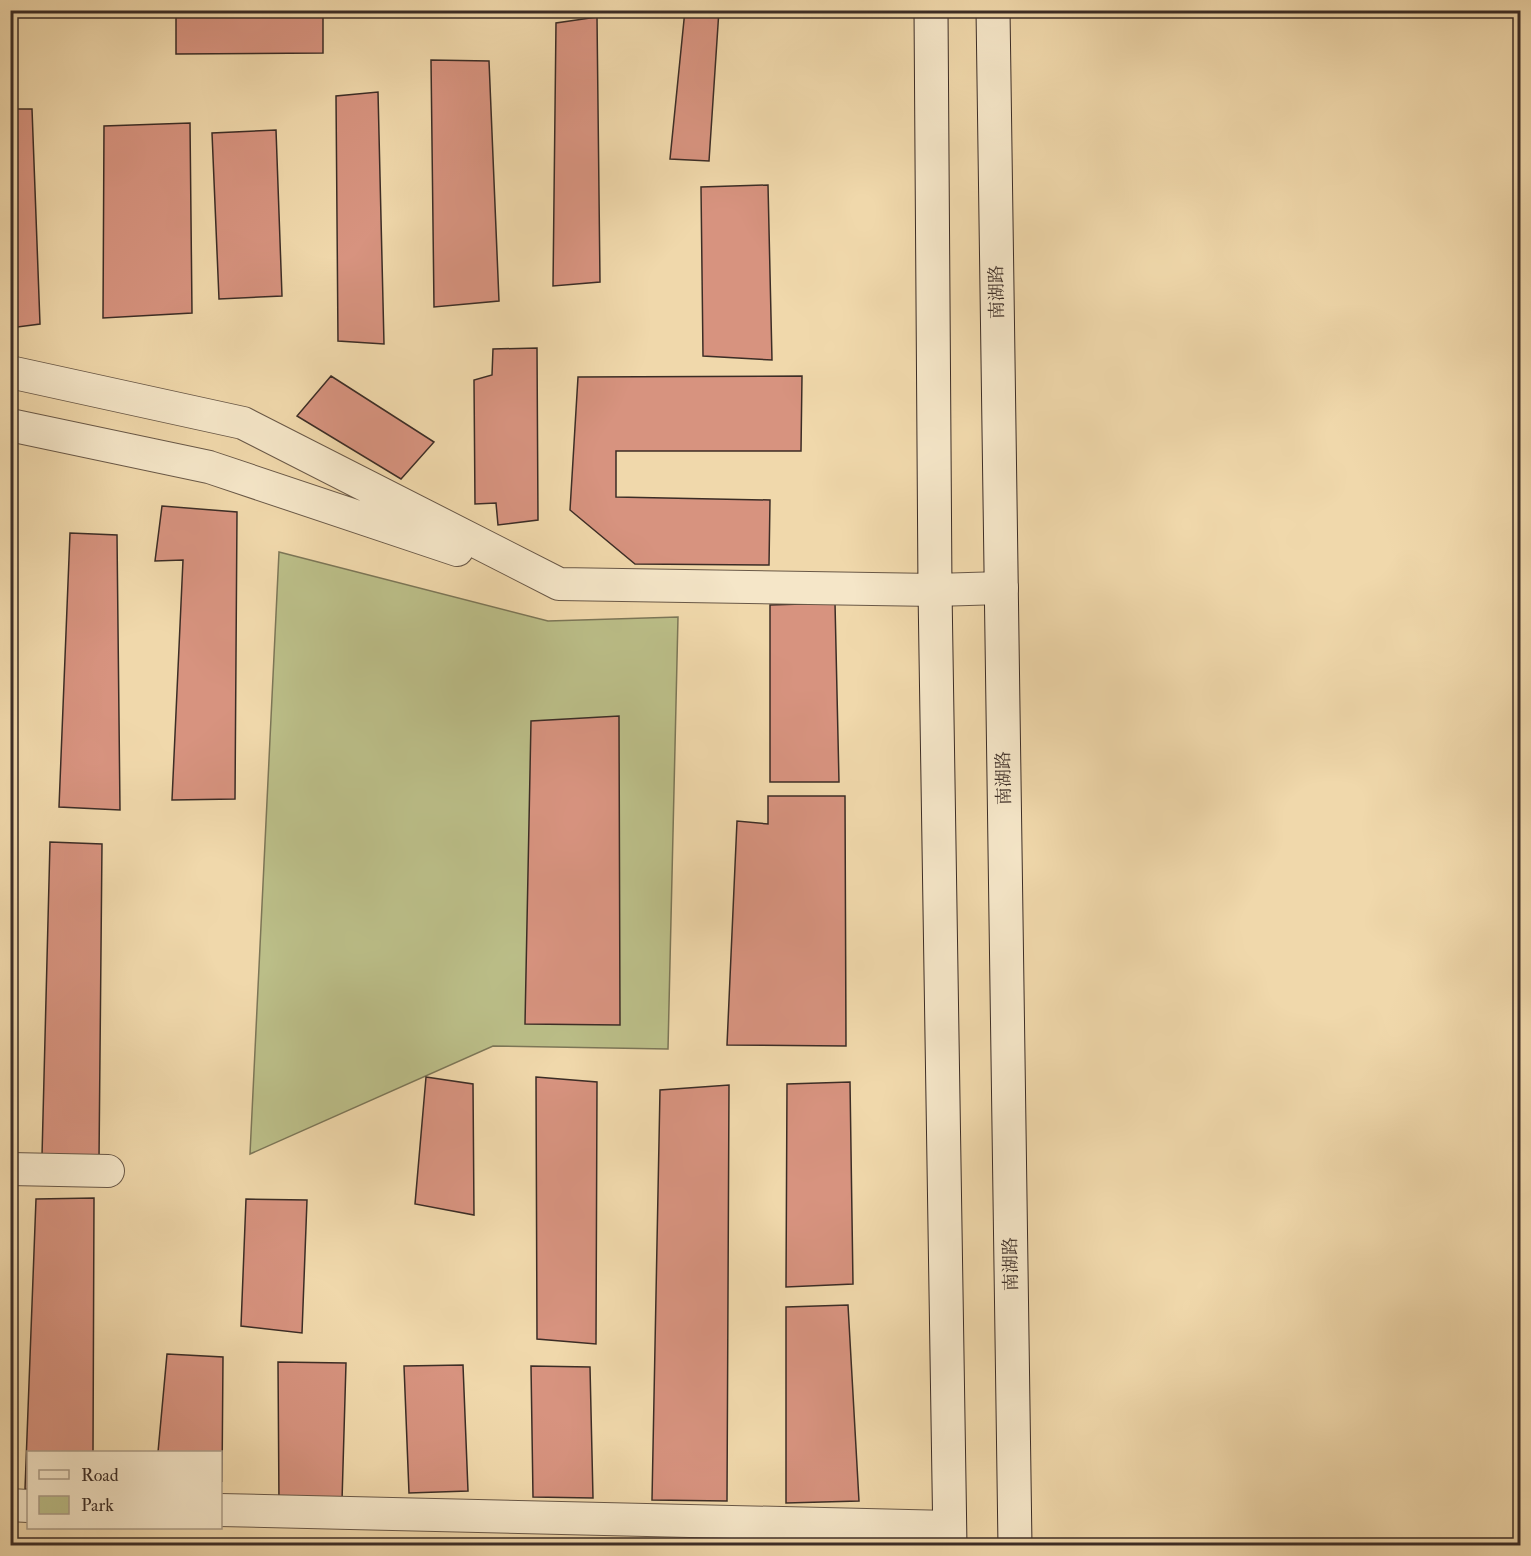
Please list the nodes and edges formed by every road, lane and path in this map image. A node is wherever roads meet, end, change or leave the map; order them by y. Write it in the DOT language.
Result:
graph roads {
  1 [pos="931,10"];
  2 [pos="993,10"];
  3 [pos="10,372"];
  4 [pos="10,425"];
  5 [pos="559,584"];
  6 [pos="1002,588"];
  7 [pos="935,590"];
  8 [pos="10,1169"];
  9 [pos="108,1171"];
  10 [pos="10,1505"];
  11 [pos="27,1506"];
  12 [pos="222,1510"];
  13 [pos="950,1536"];
  14 [pos="1015,1545"];
  1 -- 7 [label="main road"];
  2 -- 6 [label="main road, 南湖路"];
  3 -- 5 [label="street"];
  4 -- 5 [label="street"];
  5 -- 7 [label="street"];
  6 -- 7 [label="street"];
  6 -- 14 [label="main road, 南湖路"];
  7 -- 13 [label="main road"];
  8 -- 9 [label="street"];
  10 -- 11 [label="street"];
  12 -- 13 [label="street"];
}
